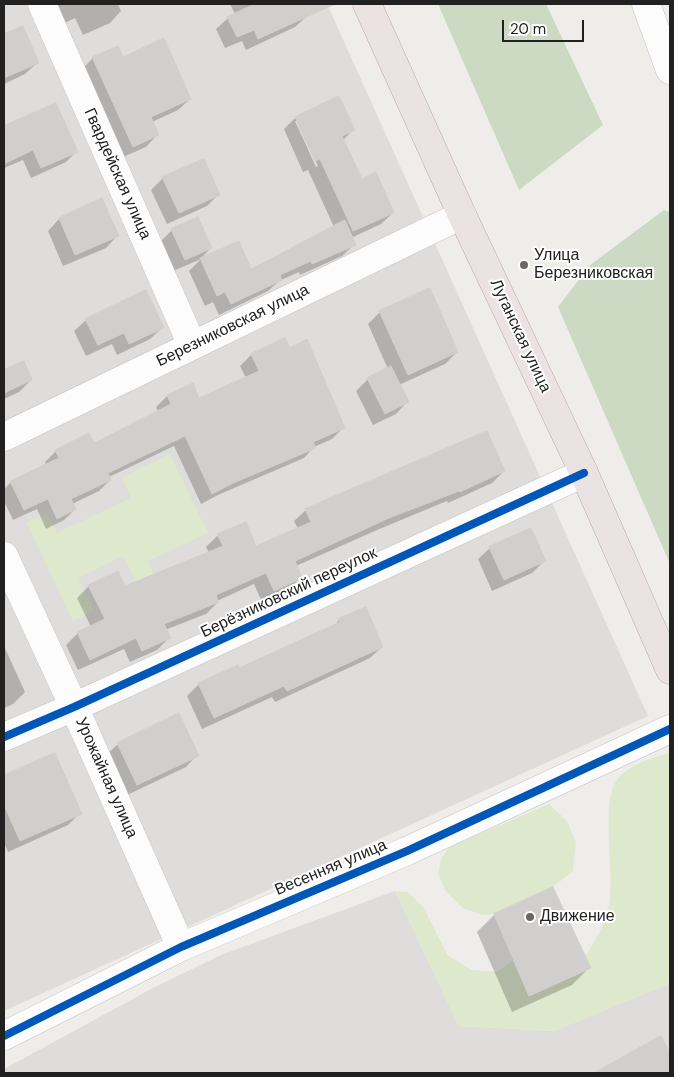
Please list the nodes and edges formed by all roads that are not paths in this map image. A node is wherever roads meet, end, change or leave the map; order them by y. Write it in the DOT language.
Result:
graph roads {
  1 [pos="42,4"];
  2 [pos="368,4"];
  3 [pos="646,4"];
  4 [pos="670,70"];
  5 [pos="462,215"];
  6 [pos="192,345"];
  7 [pos="4,437"];
  8 [pos="584,473"];
  9 [pos="4,556"];
  10 [pos="670,670"];
  11 [pos="74,707"];
  12 [pos="670,729"];
  13 [pos="4,736"];
  14 [pos="181,947"];
  15 [pos="4,1036"];
  1 -- 6 [label="street, Гвардейская улица"];
  2 -- 5 [label="highway, Луганская улица"];
  3 -- 4 [label="street"];
  5 -- 6 [label="street, Березниковская улица"];
  5 -- 8 [label="highway, Луганская улица"];
  6 -- 7 [label="street, Березниковская улица"];
  8 -- 10 [label="highway, Луганская улица"];
  8 -- 11 [label="street, Берёзниковский переулок"];
  9 -- 11 [label="street, Урожайная улица"];
  11 -- 13 [label="street, Берёзниковский переулок"];
  11 -- 14 [label="street, Урожайная улица"];
  12 -- 14 [label="street, Весенняя улица"];
  14 -- 15 [label="street, Весенняя улица"];
}
